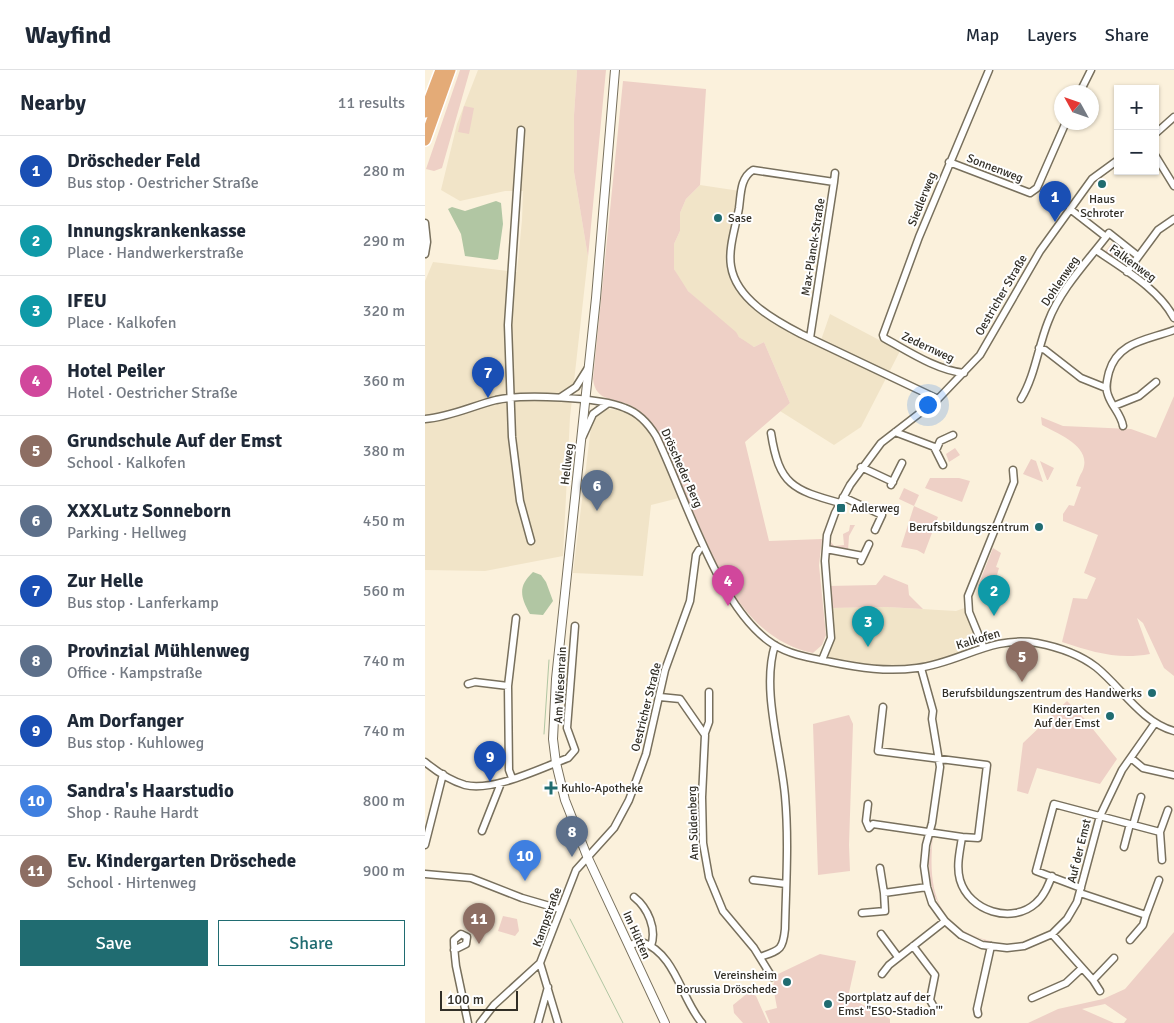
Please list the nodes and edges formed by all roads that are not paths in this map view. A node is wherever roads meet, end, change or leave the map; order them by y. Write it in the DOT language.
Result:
graph roads {
  1 [pos="441,70"];
  2 [pos="450,70"];
  3 [pos="615,70"];
  4 [pos="989,70"];
  5 [pos="1091,70"];
  6 [pos="1083,85"];
  7 [pos="425,112"];
  8 [pos="1174,117"];
  9 [pos="521,130"];
  10 [pos="1062,130"];
  11 [pos="1159,130"];
  12 [pos="425,140"];
  13 [pos="949,162"];
  14 [pos="1159,162"];
  15 [pos="1114,163"];
  16 [pos="835,174"];
  17 [pos="834,182"];
  18 [pos="1174,186"];
  19 [pos="1070,209"];
  20 [pos="1174,219"];
  21 [pos="425,223"];
  22 [pos="1106,237"];
  23 [pos="1096,250"];
  24 [pos="425,254"];
  25 [pos="1138,256"];
  26 [pos="1127,272"];
  27 [pos="1174,318"];
  28 [pos="1174,330"];
  29 [pos="810,338"];
  30 [pos="884,338"];
  31 [pos="1039,348"];
  32 [pos="588,368"];
  33 [pos="964,373"];
  34 [pos="1156,382"];
  35 [pos="1106,388"];
  36 [pos="511,398"];
  37 [pos="558,398"];
  38 [pos="1021,398"];
  39 [pos="938,399"];
  40 [pos="585,401"];
  41 [pos="607,404"];
  42 [pos="1114,406"];
  43 [pos="425,419"];
  44 [pos="1123,426"];
  45 [pos="895,432"];
  46 [pos="771,433"];
  47 [pos="953,435"];
  48 [pos="581,442"];
  49 [pos="934,447"];
  50 [pos="902,463"];
  51 [pos="943,465"];
  52 [pos="861,468"];
  53 [pos="1013,470"];
  54 [pos="841,500"];
  55 [pos="875,530"];
  56 [pos="531,540"];
  57 [pos="869,544"];
  58 [pos="826,549"];
  59 [pos="699,550"];
  60 [pos="516,618"];
  61 [pos="575,626"];
  62 [pos="775,645"];
  63 [pos="983,646"];
  64 [pos="822,660"];
  65 [pos="921,668"];
  66 [pos="468,684"];
  67 [pos="509,686"];
  68 [pos="709,692"];
  69 [pos="660,697"];
  70 [pos="883,708"];
  71 [pos="1155,723"];
  72 [pos="1174,731"];
  73 [pos="705,733"];
  74 [pos="1131,758"];
  75 [pos="938,759"];
  76 [pos="425,762"];
  77 [pos="556,763"];
  78 [pos="443,774"];
  79 [pos="1174,775"];
  80 [pos="512,778"];
  81 [pos="501,783"];
  82 [pos="1141,797"];
  83 [pos="867,804"];
  84 [pos="1168,810"];
  85 [pos="1100,816"];
  86 [pos="1131,825"];
  87 [pos="482,831"];
  88 [pos="929,832"];
  89 [pos="1160,832"];
  90 [pos="962,837"];
  91 [pos="425,845"];
  92 [pos="1124,847"];
  93 [pos="587,856"];
  94 [pos="1162,860"];
  95 [pos="880,868"];
  96 [pos="425,874"];
  97 [pos="1052,876"];
  98 [pos="753,880"];
  99 [pos="1159,880"];
  100 [pos="786,884"];
  101 [pos="927,887"];
  102 [pos="1081,891"];
  103 [pos="884,893"];
  104 [pos="634,897"];
  105 [pos="560,909"];
  106 [pos="862,914"];
  107 [pos="1146,915"];
  108 [pos="945,921"];
  109 [pos="881,934"];
  110 [pos="1051,934"];
  111 [pos="1130,940"];
  112 [pos="629,945"];
  113 [pos="651,946"];
  114 [pos="913,946"];
  115 [pos="991,946"];
  116 [pos="454,950"];
  117 [pos="760,957"];
  118 [pos="898,957"];
  119 [pos="1114,958"];
  120 [pos="540,963"];
  121 [pos="1082,968"];
  122 [pos="882,974"];
  123 [pos="772,977"];
  124 [pos="1093,980"];
  125 [pos="549,987"];
  126 [pos="1100,990"];
  127 [pos="1032,998"];
  128 [pos="934,1007"];
  129 [pos="978,1014"];
  130 [pos="468,1023"];
  131 [pos="480,1023"];
  132 [pos="538,1023"];
  133 [pos="557,1023"];
  134 [pos="665,1023"];
  135 [pos="702,1023"];
  1 -- 7 [label="highway"];
  2 -- 12 [label="highway"];
  3 -- 32 [label="street, Hellweg"];
  4 -- 13 [label="street, Siedlerweg"];
  5 -- 6 [label="street"];
  8 -- 11 [label="street"];
  9 -- 36 [label="street"];
  10 -- 13 [label="street, Sonnenweg"];
  13 -- 30 [label="street, Siedlerweg"];
  14 -- 18 [label="street"];
  15 -- 19 [label="street, Oestricher Straße"];
  16 -- 17 [label="street"];
  17 -- 29 [label="street, Max-Planck-Straße"];
  17 -- 29 [label="street, Max-Planck-Straße"];
  19 -- 22 [label="street"];
  19 -- 33 [label="street, Oestricher Straße"];
  20 -- 25 [label="street"];
  21 -- 24 [label="street"];
  22 -- 23 [label="street, Dohlenweg"];
  22 -- 25 [label="street"];
  23 -- 26 [label="street, Falkenweg"];
  23 -- 31 [label="street, Dohlenweg"];
  25 -- 26 [label="street"];
  26 -- 27 [label="street, Falkenweg"];
  28 -- 35 [label="street"];
  29 -- 39 [label="street, Max-Planck-Straße"];
  30 -- 33 [label="street, Zedernweg"];
  31 -- 35 [label="street"];
  31 -- 38 [label="street, Dohlenweg"];
  32 -- 37 [label="street"];
  32 -- 40 [label="street, Hellweg"];
  33 -- 39 [label="street, Oestricher Straße"];
  34 -- 42 [label="street"];
  35 -- 42 [label="street"];
  36 -- 37 [label="street, Dröscheder Berg"];
  36 -- 43 [label="street, Dröscheder Berg"];
  36 -- 56 [label="street"];
  37 -- 40 [label="street, Dröscheder Berg"];
  39 -- 45 [label="street, Oestricher Straße"];
  40 -- 41 [label="street, Dröscheder Berg"];
  40 -- 48 [label="street, Hellweg"];
  41 -- 48 [label="street"];
  41 -- 62 [label="street, Dröscheder Berg"];
  42 -- 44 [label="street"];
  45 -- 49 [label="street"];
  45 -- 52 [label="street, Oestricher Straße"];
  46 -- 54 [label="street"];
  47 -- 49 [label="street"];
  48 -- 77 [label="street, Hellweg"];
  49 -- 51 [label="street"];
  50 -- 52 [label="street"];
  52 -- 54 [label="street, Oestricher Straße"];
  53 -- 63 [label="street"];
  54 -- 55 [label="street"];
  54 -- 58 [label="street, Oestricher Straße"];
  57 -- 58 [label="street"];
  58 -- 64 [label="street, Oestricher Straße"];
  59 -- 69 [label="street, Oestricher Straße"];
  60 -- 67 [label="street"];
  61 -- 77 [label="street, Am Wiesenrain"];
  62 -- 64 [label="street"];
  62 -- 100 [label="street"];
  63 -- 65 [label="street, Kalkofen"];
  63 -- 71 [label="street, Kalkofen"];
  64 -- 65 [label="street, Kalkofen"];
  65 -- 75 [label="street, Auf der Emst"];
  66 -- 67 [label="street"];
  67 -- 80 [label="street"];
  68 -- 73 [label="street, Am Südenberg"];
  69 -- 73 [label="street"];
  69 -- 93 [label="street, Oestricher Straße"];
  70 -- 75 [label="street"];
  71 -- 72 [label="street, Kalkofen"];
  71 -- 74 [label="street, Auf der Emst"];
  73 -- 117 [label="street, Am Südenberg"];
  74 -- 79 [label="street"];
  74 -- 85 [label="street, Auf der Emst"];
  75 -- 88 [label="street, Auf der Emst"];
  75 -- 90 [label="street"];
  76 -- 78 [label="street"];
  77 -- 80 [label="street"];
  77 -- 93 [label="street, Hellweg"];
  78 -- 81 [label="street"];
  78 -- 91 [label="street"];
  80 -- 81 [label="street"];
  81 -- 87 [label="street"];
  82 -- 86 [label="street"];
  83 -- 88 [label="street"];
  84 -- 89 [label="street"];
  85 -- 86 [label="street, Auf der Emst"];
  85 -- 97 [label="street"];
  85 -- 102 [label="street, Auf der Emst"];
  86 -- 89 [label="street, Auf der Emst"];
  86 -- 92 [label="street"];
  88 -- 90 [label="street"];
  88 -- 101 [label="street, Auf der Emst"];
  89 -- 94 [label="street"];
  90 -- 97 [label="street"];
  93 -- 105 [label="street, Kampstraße"];
  93 -- 112 [label="street, Im Hütten"];
  95 -- 103 [label="street"];
  96 -- 105 [label="street"];
  97 -- 102 [label="street"];
  98 -- 100 [label="street"];
  99 -- 107 [label="street"];
  100 -- 117 [label="street"];
  101 -- 103 [label="street"];
  101 -- 108 [label="street, Auf der Emst"];
  102 -- 107 [label="street, Auf der Emst"];
  102 -- 110 [label="street, Auf der Emst"];
  103 -- 106 [label="street"];
  104 -- 113 [label="street"];
  105 -- 120 [label="street, Kampstraße"];
  107 -- 111 [label="street"];
  108 -- 114 [label="street"];
  108 -- 115 [label="street, Auf der Emst"];
  109 -- 118 [label="street"];
  110 -- 115 [label="street, Auf der Emst"];
  110 -- 121 [label="street"];
  112 -- 113 [label="street"];
  112 -- 134 [label="street, Im Hütten"];
  113 -- 135 [label="street"];
  114 -- 118 [label="street"];
  114 -- 128 [label="street"];
  115 -- 129 [label="street"];
  116 -- 130 [label="street"];
  117 -- 123 [label="street, Am Südenberg"];
  118 -- 122 [label="street"];
  119 -- 124 [label="street"];
  120 -- 125 [label="street"];
  120 -- 131 [label="street, Kampstraße"];
  121 -- 124 [label="street"];
  121 -- 127 [label="street"];
  124 -- 126 [label="street"];
  125 -- 132 [label="street"];
  125 -- 133 [label="street"];
}
